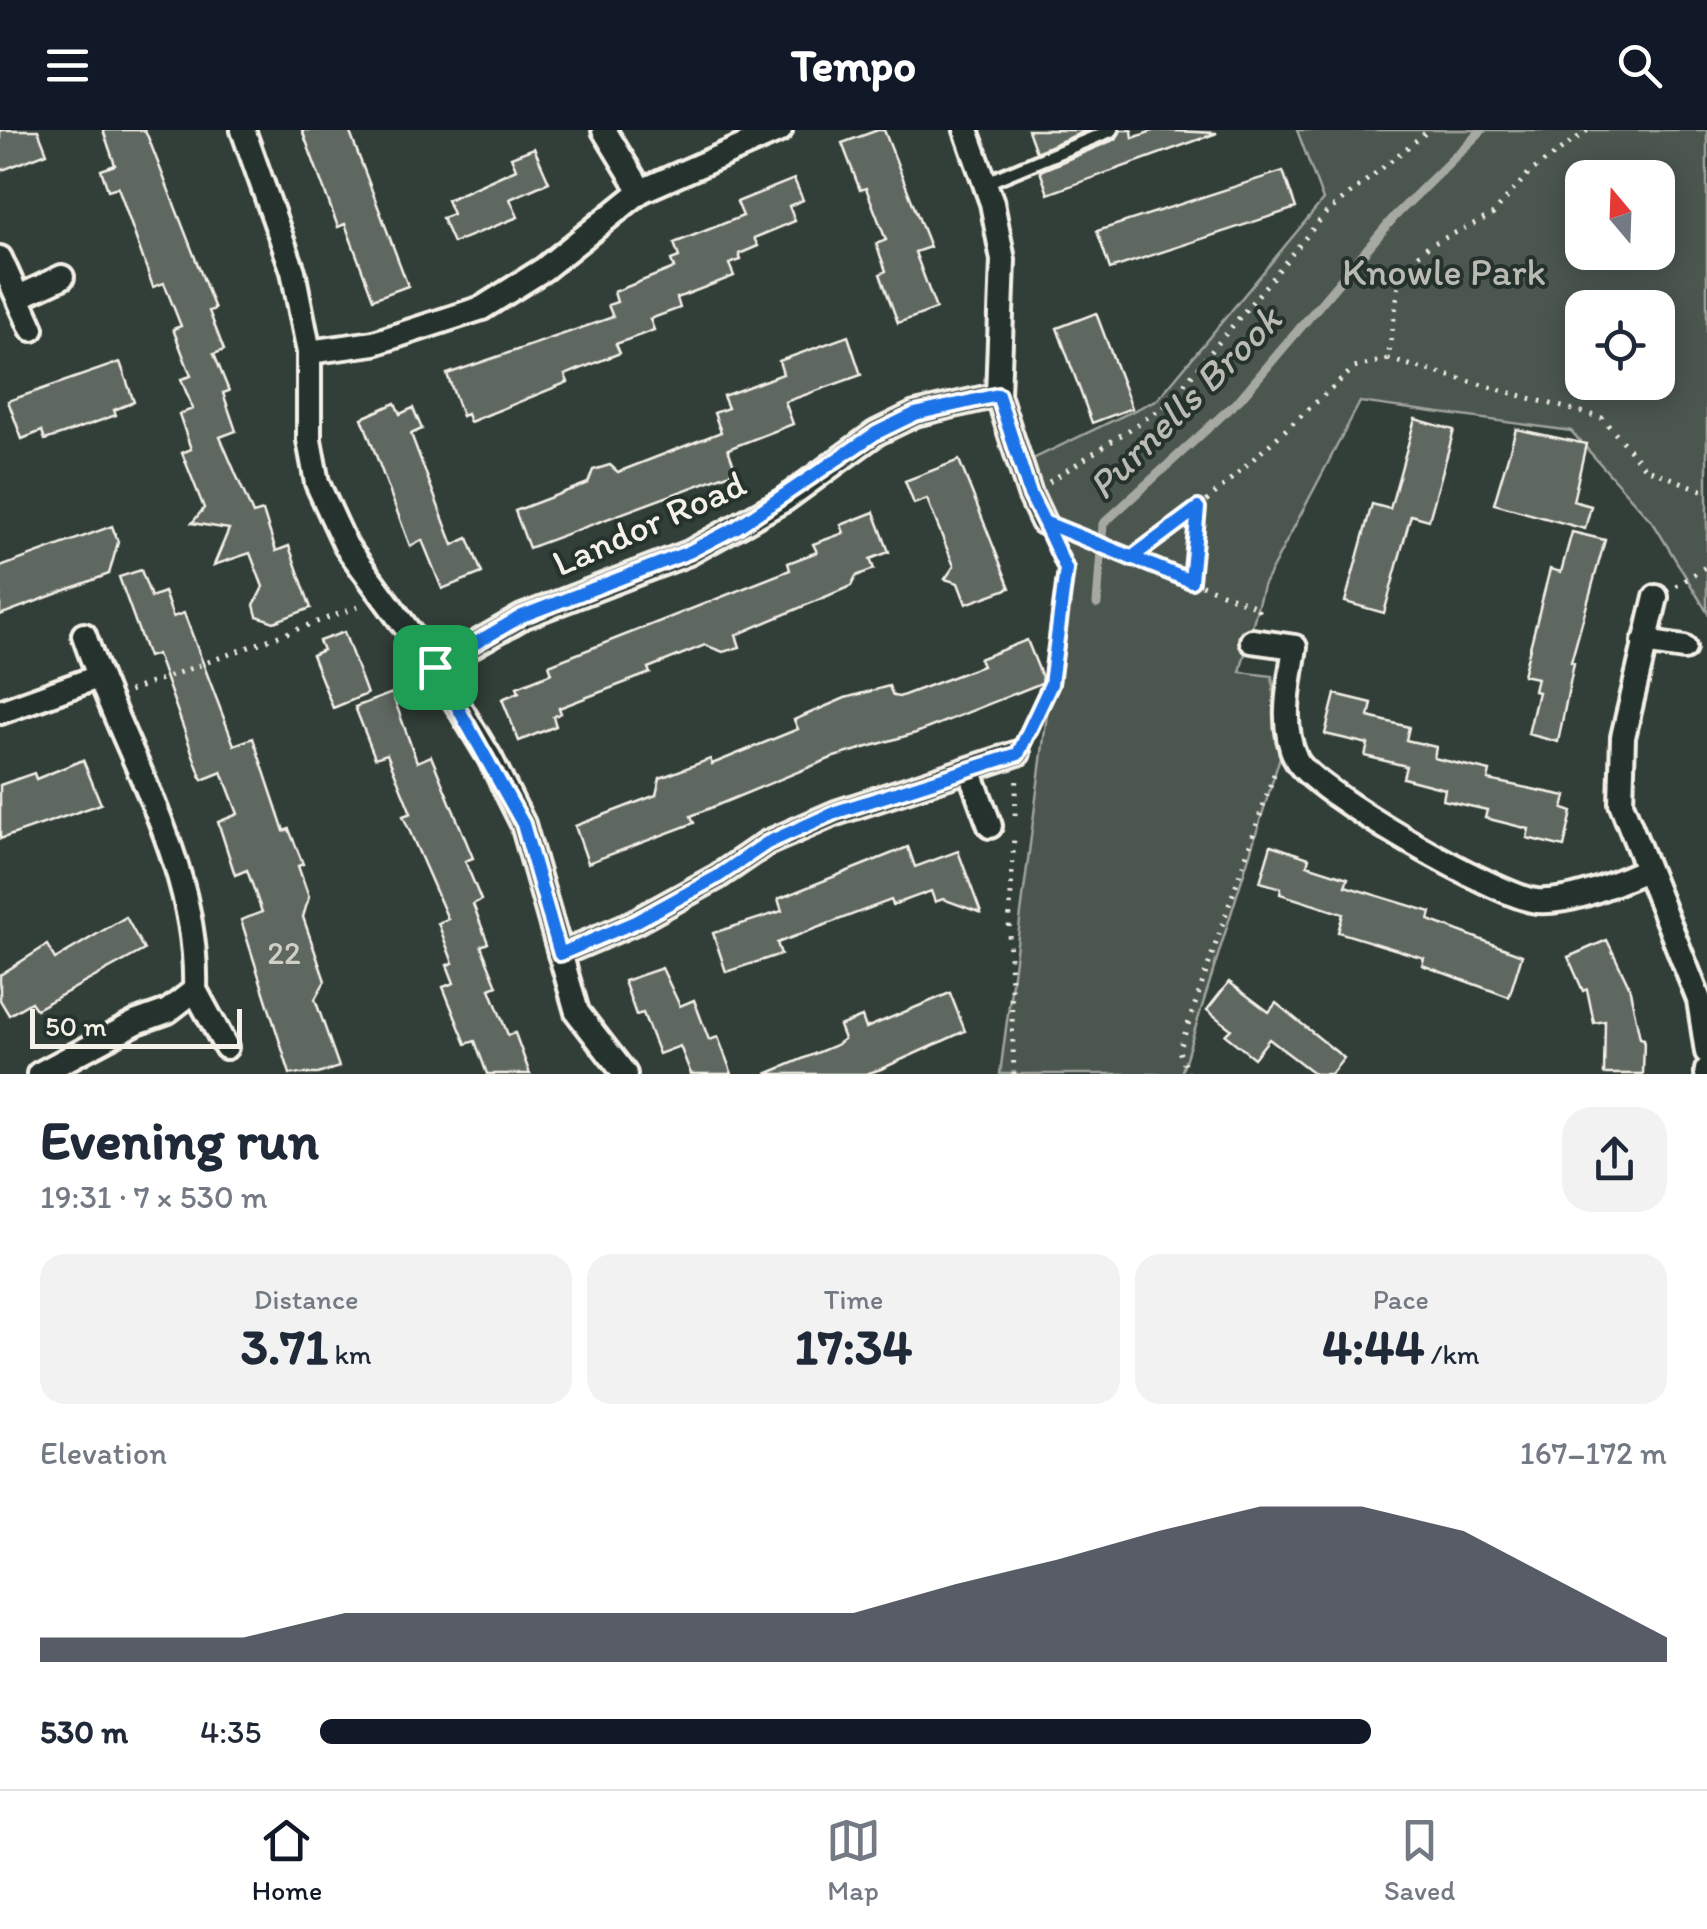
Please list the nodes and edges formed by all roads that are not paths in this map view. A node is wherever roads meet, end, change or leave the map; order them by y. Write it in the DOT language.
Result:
graph roads {
  1 [pos="243,130"];
  2 [pos="604,130"];
  3 [pos="780,130"];
  4 [pos="966,130"];
  5 [pos="1112,130"];
  6 [pos="985,183"];
  7 [pos="641,191"];
  8 [pos="0,258"];
  9 [pos="62,277"];
  10 [pos="19,297"];
  11 [pos="32,330"];
  12 [pos="309,352"];
  13 [pos="998,395"];
  14 [pos="1044,522"];
  15 [pos="1656,597"];
  16 [pos="84,635"];
  17 [pos="1252,641"];
  18 [pos="1644,642"];
  19 [pos="1684,648"];
  20 [pos="435,667"];
  21 [pos="102,688"];
  22 [pos="0,712"];
  23 [pos="1018,754"];
  24 [pos="970,772"];
  25 [pos="990,826"];
  26 [pos="1646,870"];
  27 [pos="560,954"];
  28 [pos="194,990"];
  29 [pos="226,1047"];
  30 [pos="1707,1052"];
  31 [pos="39,1074"];
  32 [pos="625,1074"];
  1 -- 12 [label="street"];
  2 -- 7 [label="street"];
  3 -- 7 [label="street"];
  4 -- 6 [label="street"];
  5 -- 6 [label="lane"];
  6 -- 13 [label="street"];
  7 -- 12 [label="street"];
  8 -- 10 [label="street"];
  9 -- 10 [label="street"];
  10 -- 11 [label="street"];
  12 -- 20 [label="street"];
  13 -- 14 [label="street"];
  13 -- 20 [label="street, Landor Road"];
  15 -- 18 [label="street"];
  16 -- 21 [label="street"];
  17 -- 26 [label="street"];
  18 -- 19 [label="street"];
  18 -- 26 [label="street"];
  20 -- 27 [label="street"];
  21 -- 22 [label="street"];
  21 -- 28 [label="street"];
  23 -- 24 [label="street"];
  24 -- 25 [label="street"];
  24 -- 27 [label="street"];
  26 -- 30 [label="street"];
  27 -- 32 [label="street"];
  28 -- 29 [label="street"];
  28 -- 31 [label="street"];
}
